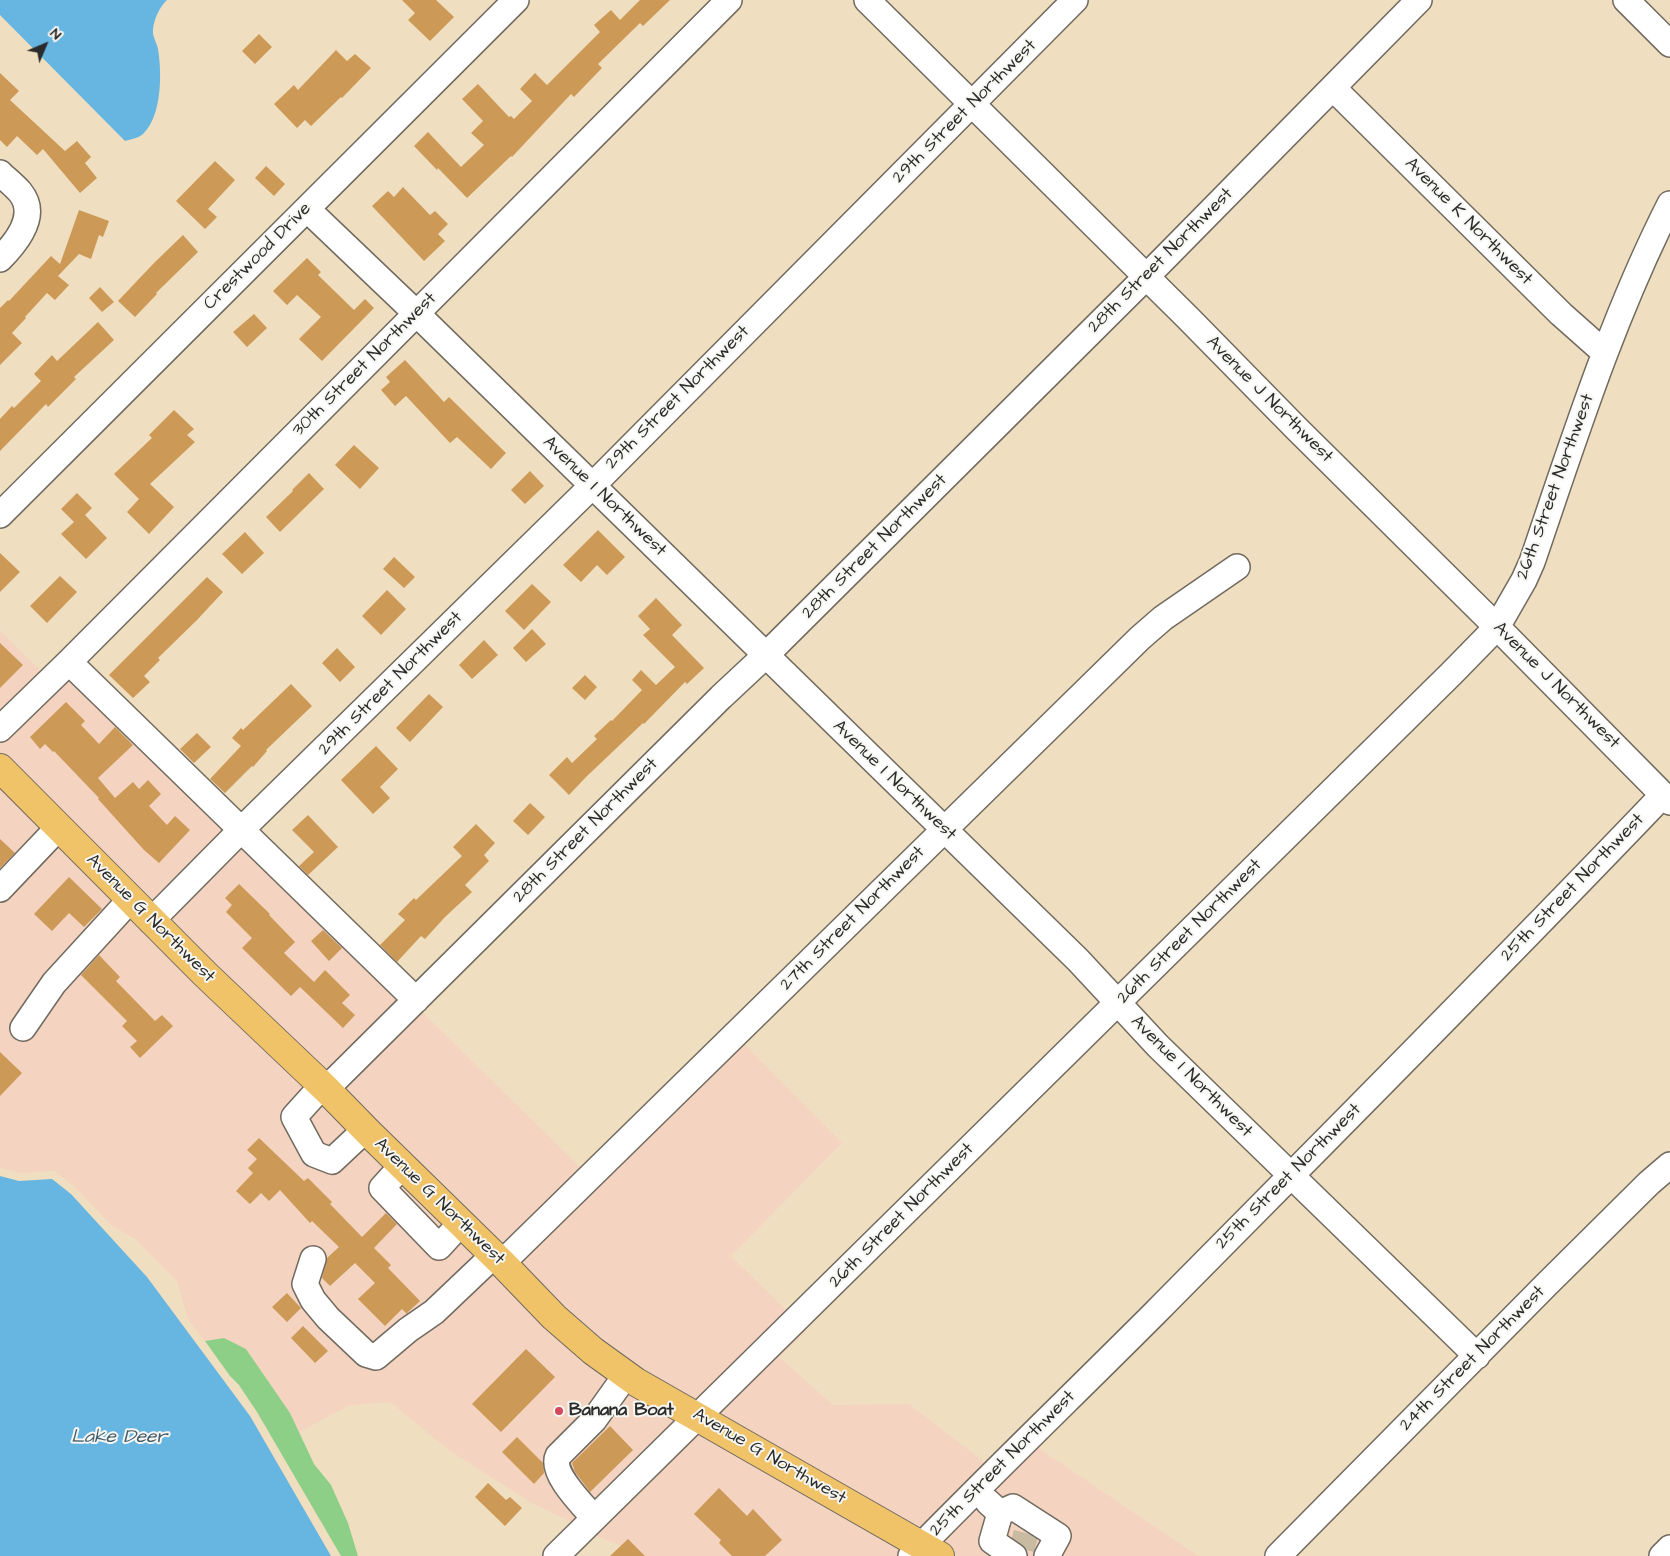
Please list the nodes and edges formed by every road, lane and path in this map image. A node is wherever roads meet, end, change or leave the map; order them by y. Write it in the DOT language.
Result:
graph roads {
  1 [pos="729,0"];
  2 [pos="867,0"];
  3 [pos="1075,0"];
  4 [pos="1419,0"];
  5 [pos="1626,0"];
  6 [pos="508,3"];
  7 [pos="1670,44"];
  8 [pos="1333,88"];
  9 [pos="972,104"];
  10 [pos="0,173"];
  11 [pos="1670,204"];
  12 [pos="307,209"];
  13 [pos="0,258"];
  14 [pos="1146,277"];
  15 [pos="416,313"];
  16 [pos="1606,353"];
  17 [pos="592,486"];
  18 [pos="0,515"];
  19 [pos="1237,567"];
  20 [pos="1497,627"];
  21 [pos="766,656"];
  22 [pos="69,662"];
  23 [pos="0,729"];
  24 [pos="0,768"];
  25 [pos="1667,798"];
  26 [pos="58,827"];
  27 [pos="943,829"];
  28 [pos="241,830"];
  29 [pos="0,889"];
  30 [pos="130,900"];
  31 [pos="151,921"];
  32 [pos="416,1000"];
  33 [pos="1117,1004"];
  34 [pos="23,1028"];
  35 [pos="324,1087"];
  36 [pos="365,1130"];
  37 [pos="1670,1165"];
  38 [pos="1290,1175"];
  39 [pos="313,1259"];
  40 [pos="498,1259"];
  41 [pos="1477,1356"];
  42 [pos="626,1375"];
  43 [pos="698,1418"];
  44 [pos="976,1491"];
  45 [pos="1000,1513"];
  46 [pos="594,1518"];
  47 [pos="1023,1542"];
  48 [pos="1670,1548"];
  49 [pos="924,1552"];
  50 [pos="556,1556"];
  51 [pos="1047,1556"];
  52 [pos="1278,1556"];
  53 [pos="1662,1556"];
  1 -- 15 [label="street, 30th Street Northwest"];
  2 -- 9 [label="street, Avenue J Northwest"];
  3 -- 9 [label="street, 29th Street Northwest"];
  4 -- 8 [label="street, 28th Street Northwest"];
  5 -- 7 [label="street"];
  6 -- 12 [label="street, Crestwood Drive"];
  8 -- 14 [label="street, 28th Street Northwest"];
  8 -- 16 [label="street, Avenue K Northwest"];
  9 -- 14 [label="street, Avenue J Northwest"];
  9 -- 17 [label="street, 29th Street Northwest"];
  10 -- 13 [label="street"];
  11 -- 16 [label="street, 26th Street Northwest"];
  12 -- 15 [label="street, Avenue I Northwest"];
  12 -- 18 [label="street, Crestwood Drive"];
  14 -- 20 [label="street, Avenue J Northwest"];
  14 -- 21 [label="street, 28th Street Northwest"];
  15 -- 17 [label="street, Avenue I Northwest"];
  15 -- 22 [label="street, 30th Street Northwest"];
  16 -- 20 [label="street, 26th Street Northwest"];
  17 -- 21 [label="street, Avenue I Northwest"];
  17 -- 28 [label="street, 29th Street Northwest"];
  19 -- 27 [label="street, 27th Street Northwest"];
  20 -- 25 [label="street, Avenue J Northwest"];
  20 -- 33 [label="street, 26th Street Northwest"];
  21 -- 27 [label="street, Avenue I Northwest"];
  21 -- 32 [label="street, 28th Street Northwest"];
  22 -- 23 [label="street, 30th Street Northwest"];
  22 -- 28 [label="street"];
  24 -- 26 [label="main road, Avenue G Northwest"];
  25 -- 38 [label="street, 25th Street Northwest"];
  26 -- 29 [label="street"];
  26 -- 30 [label="main road, Avenue G Northwest"];
  27 -- 33 [label="street, Avenue I Northwest"];
  27 -- 40 [label="street, 27th Street Northwest"];
  28 -- 31 [label="street, 29th Street Northwest"];
  28 -- 32 [label="street"];
  30 -- 31 [label="main road, Avenue G Northwest"];
  30 -- 34 [label="street"];
  31 -- 35 [label="main road, Avenue G Northwest"];
  32 -- 35 [label="street, 28th Street Northwest"];
  33 -- 38 [label="street, Avenue I Northwest"];
  33 -- 43 [label="street, 26th Street Northwest"];
  35 -- 36 [label="main road, Avenue G Northwest"];
  35 -- 36 [label="street, 28th Street Northwest"];
  36 -- 40 [label="main road, Avenue G Northwest"];
  37 -- 41 [label="street, 24th Street Northwest"];
  38 -- 41 [label="street, Avenue I Northwest"];
  38 -- 44 [label="street, 25th Street Northwest"];
  39 -- 40 [label="street, 27th Street Northwest"];
  40 -- 42 [label="main road, Avenue G Northwest"];
  41 -- 52 [label="street, 24th Street Northwest"];
  42 -- 43 [label="main road, Avenue G Northwest"];
  42 -- 46 [label="street"];
  43 -- 46 [label="street, 26th Street Northwest"];
  43 -- 49 [label="main road, Avenue G Northwest"];
  44 -- 45 [label="street"];
  44 -- 49 [label="street, 25th Street Northwest"];
  45 -- 47 [label="street"];
  45 -- 47 [label="street"];
  46 -- 50 [label="street, 26th Street Northwest"];
  47 -- 51 [label="street"];
  48 -- 53 [label="street"];
}
